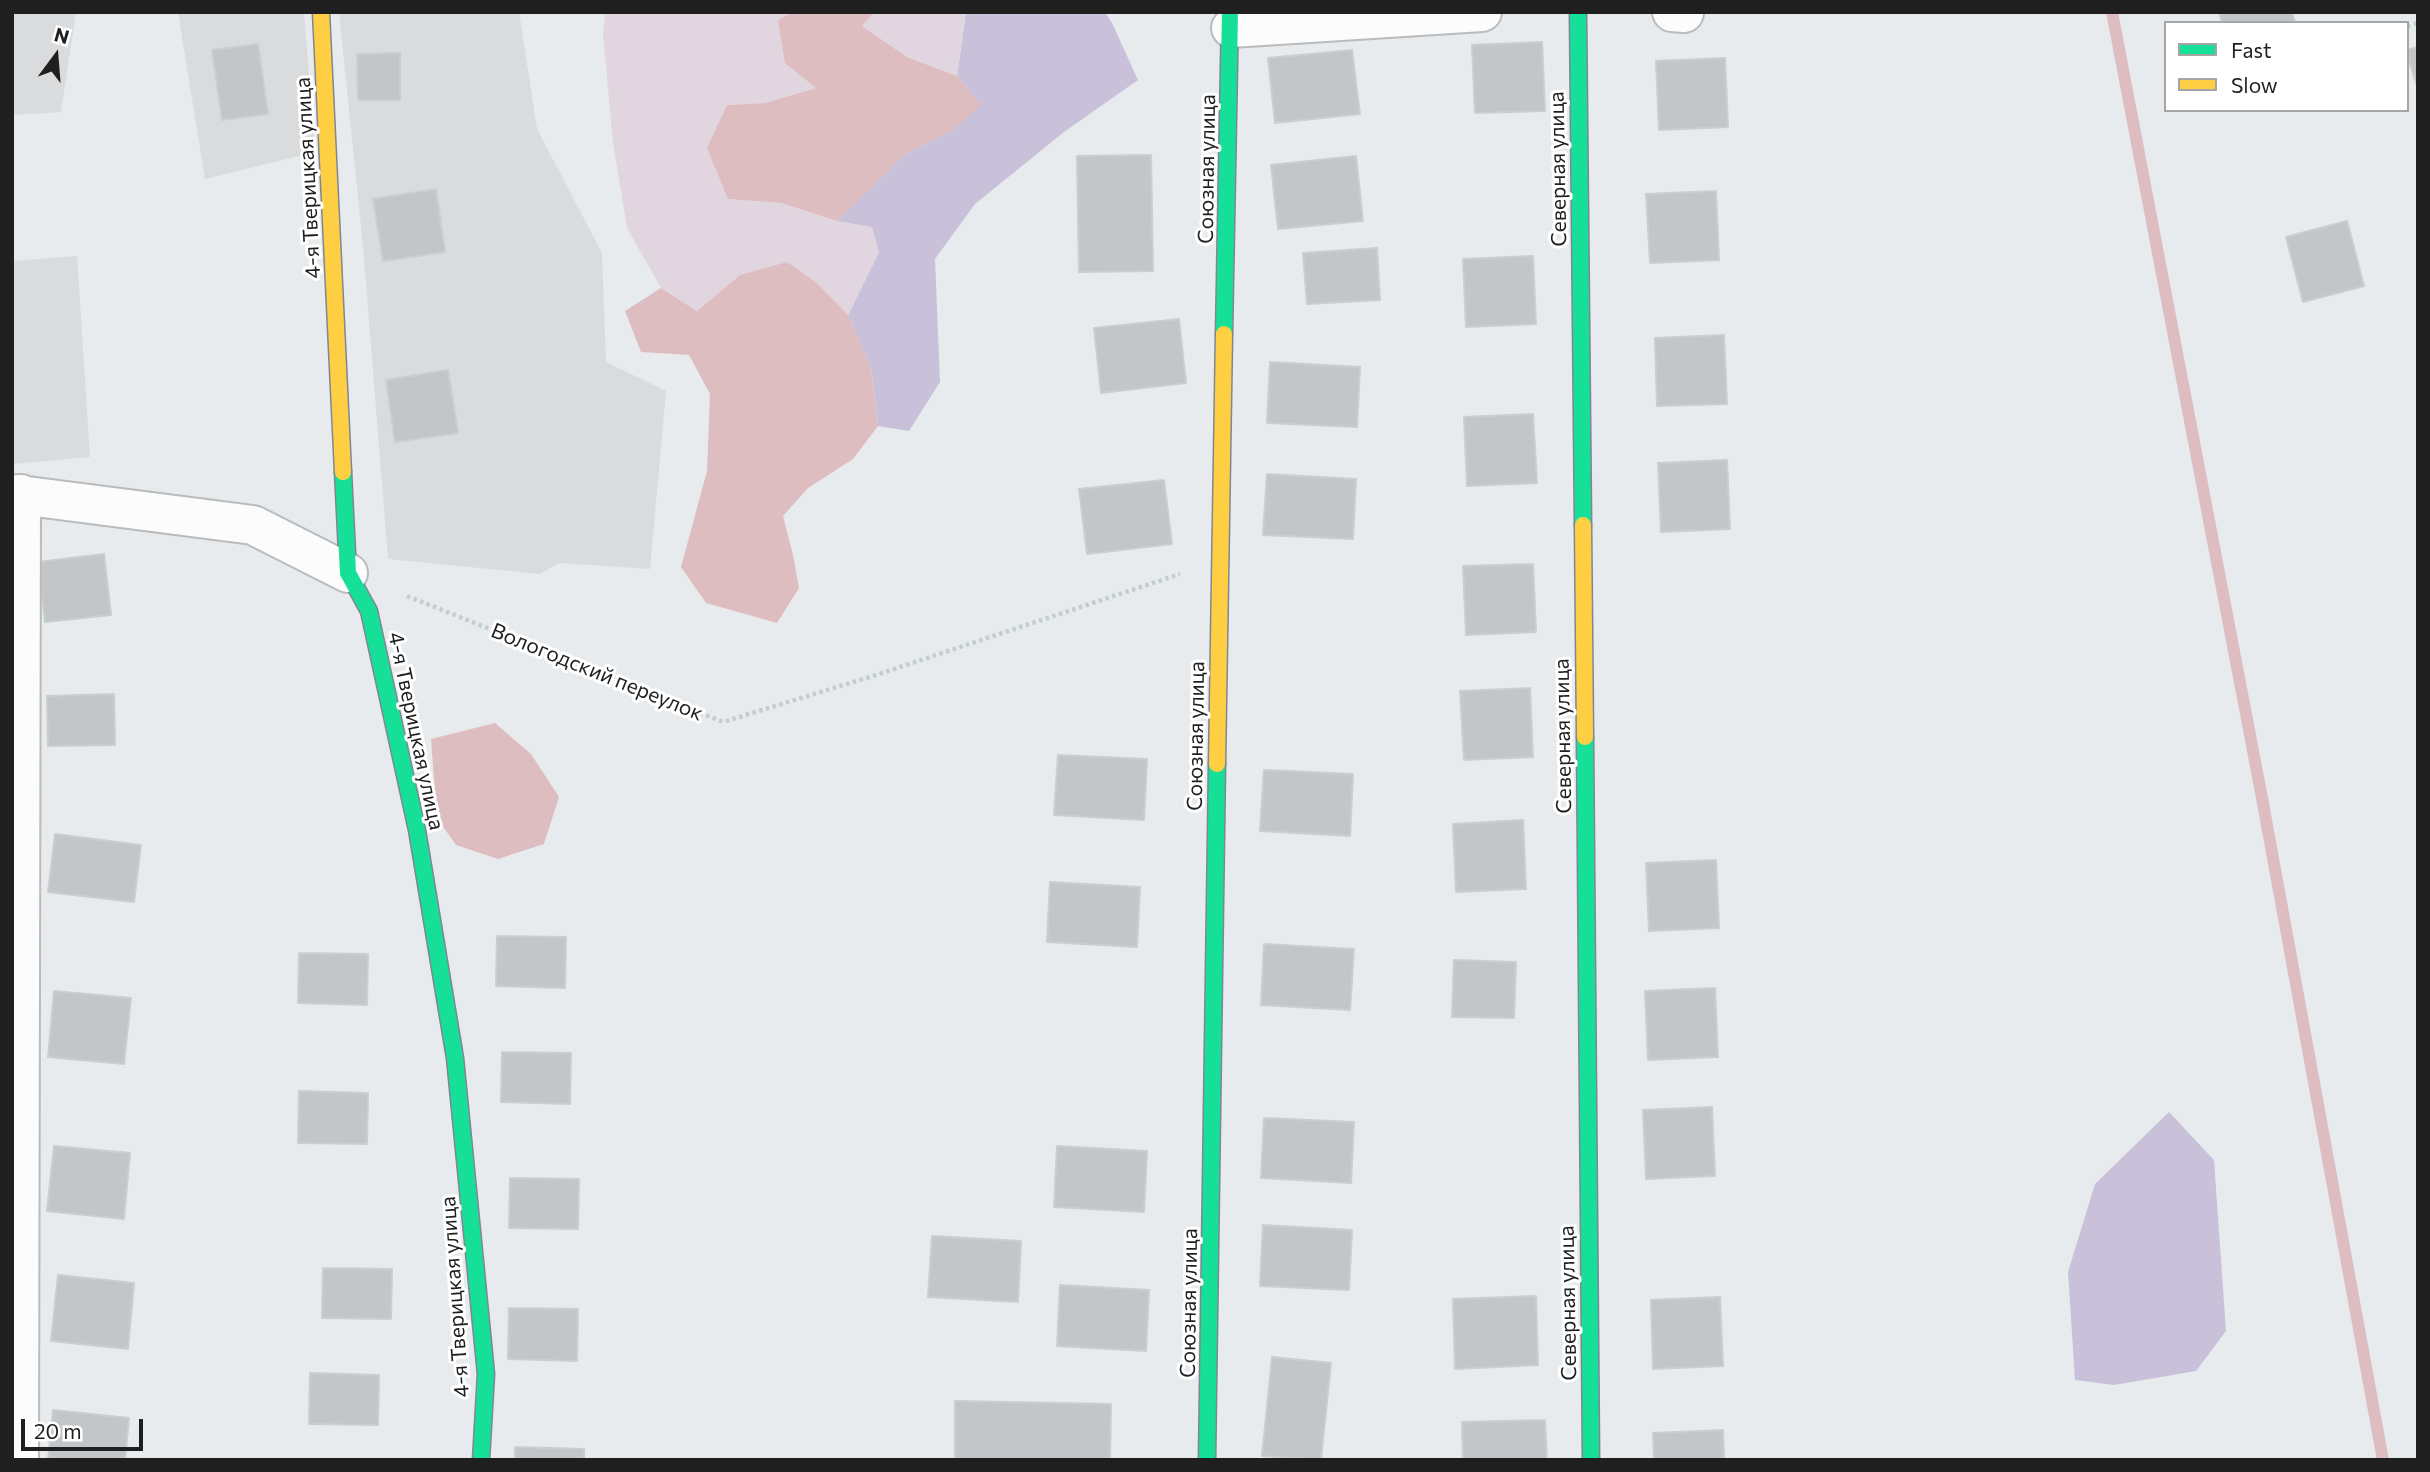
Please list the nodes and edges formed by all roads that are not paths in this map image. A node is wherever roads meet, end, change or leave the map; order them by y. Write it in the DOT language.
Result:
graph roads {
  1 [pos="321,12"];
  2 [pos="1482,12"];
  3 [pos="1578,12"];
  4 [pos="1672,12"];
  5 [pos="1684,13"];
  6 [pos="1231,20"];
  7 [pos="17,494"];
  8 [pos="348,573"];
  9 [pos="19,1460"];
  10 [pos="481,1460"];
  11 [pos="1208,1460"];
  12 [pos="1591,1460"];
  1 -- 8 [label="street, 4-я Тверицкая улица"];
  2 -- 6 [label="street"];
  3 -- 12 [label="street, Северная улица"];
  4 -- 5 [label="street"];
  6 -- 11 [label="street, Союзная улица"];
  7 -- 8 [label="street"];
  7 -- 9 [label="street"];
  8 -- 10 [label="street, 4-я Тверицкая улица"];
}
